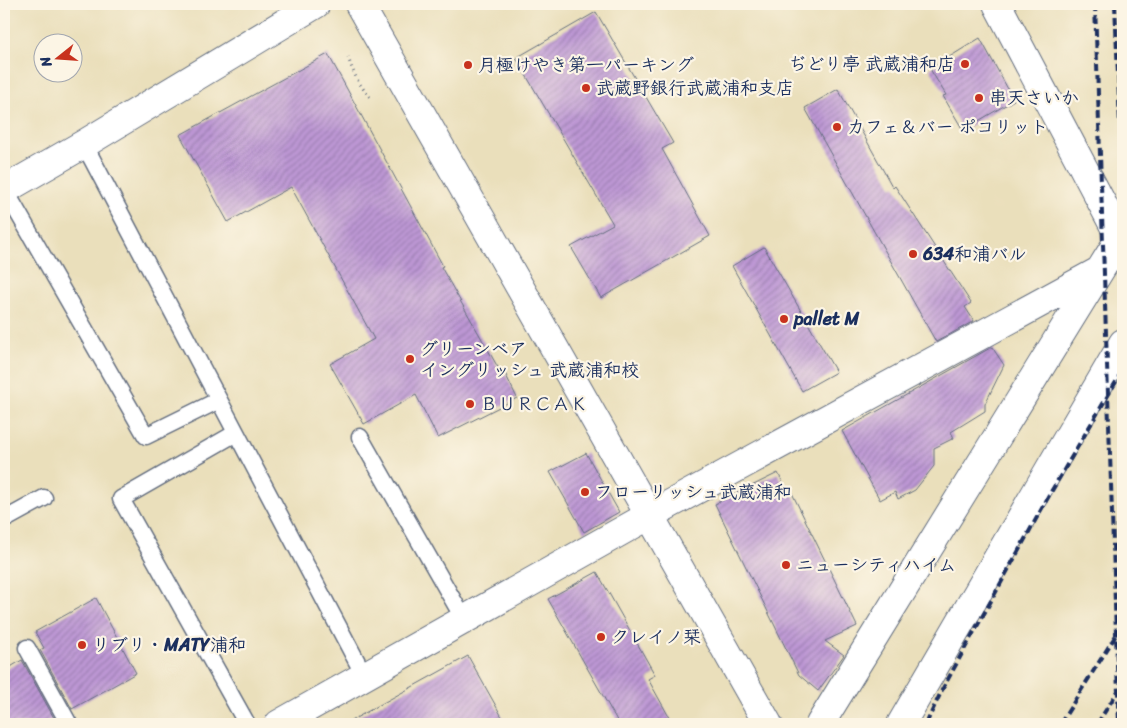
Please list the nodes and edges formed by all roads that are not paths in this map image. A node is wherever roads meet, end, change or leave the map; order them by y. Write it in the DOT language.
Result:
graph roads {
  1 [pos="316,4"];
  2 [pos="359,4"];
  3 [pos="997,4"];
  4 [pos="84,144"];
  5 [pos="4,190"];
  6 [pos="1122,240"];
  7 [pos="1099,271"];
  8 [pos="1123,343"];
  9 [pos="219,400"];
  10 [pos="236,433"];
  11 [pos="360,437"];
  12 [pos="44,498"];
  13 [pos="650,515"];
  14 [pos="4,520"];
  15 [pos="464,621"];
  16 [pos="27,648"];
  17 [pos="365,677"];
  18 [pos="69,724"];
  19 [pos="247,724"];
  20 [pos="279,724"];
  21 [pos="768,724"];
  22 [pos="820,724"];
  23 [pos="901,724"];
  1 -- 4 [label="street"];
  2 -- 13 [label="street"];
  3 -- 6 [label="street"];
  4 -- 5 [label="street"];
  4 -- 9 [label="lane"];
  5 -- 9 [label="lane"];
  6 -- 7 [label="street"];
  7 -- 13 [label="street"];
  7 -- 22 [label="street"];
  8 -- 23 [label="street"];
  9 -- 10 [label="lane"];
  10 -- 17 [label="lane"];
  10 -- 19 [label="lane"];
  11 -- 15 [label="lane"];
  12 -- 14 [label="lane"];
  13 -- 15 [label="street"];
  13 -- 21 [label="street"];
  15 -- 17 [label="street"];
  16 -- 18 [label="lane"];
  17 -- 20 [label="street"];
}
